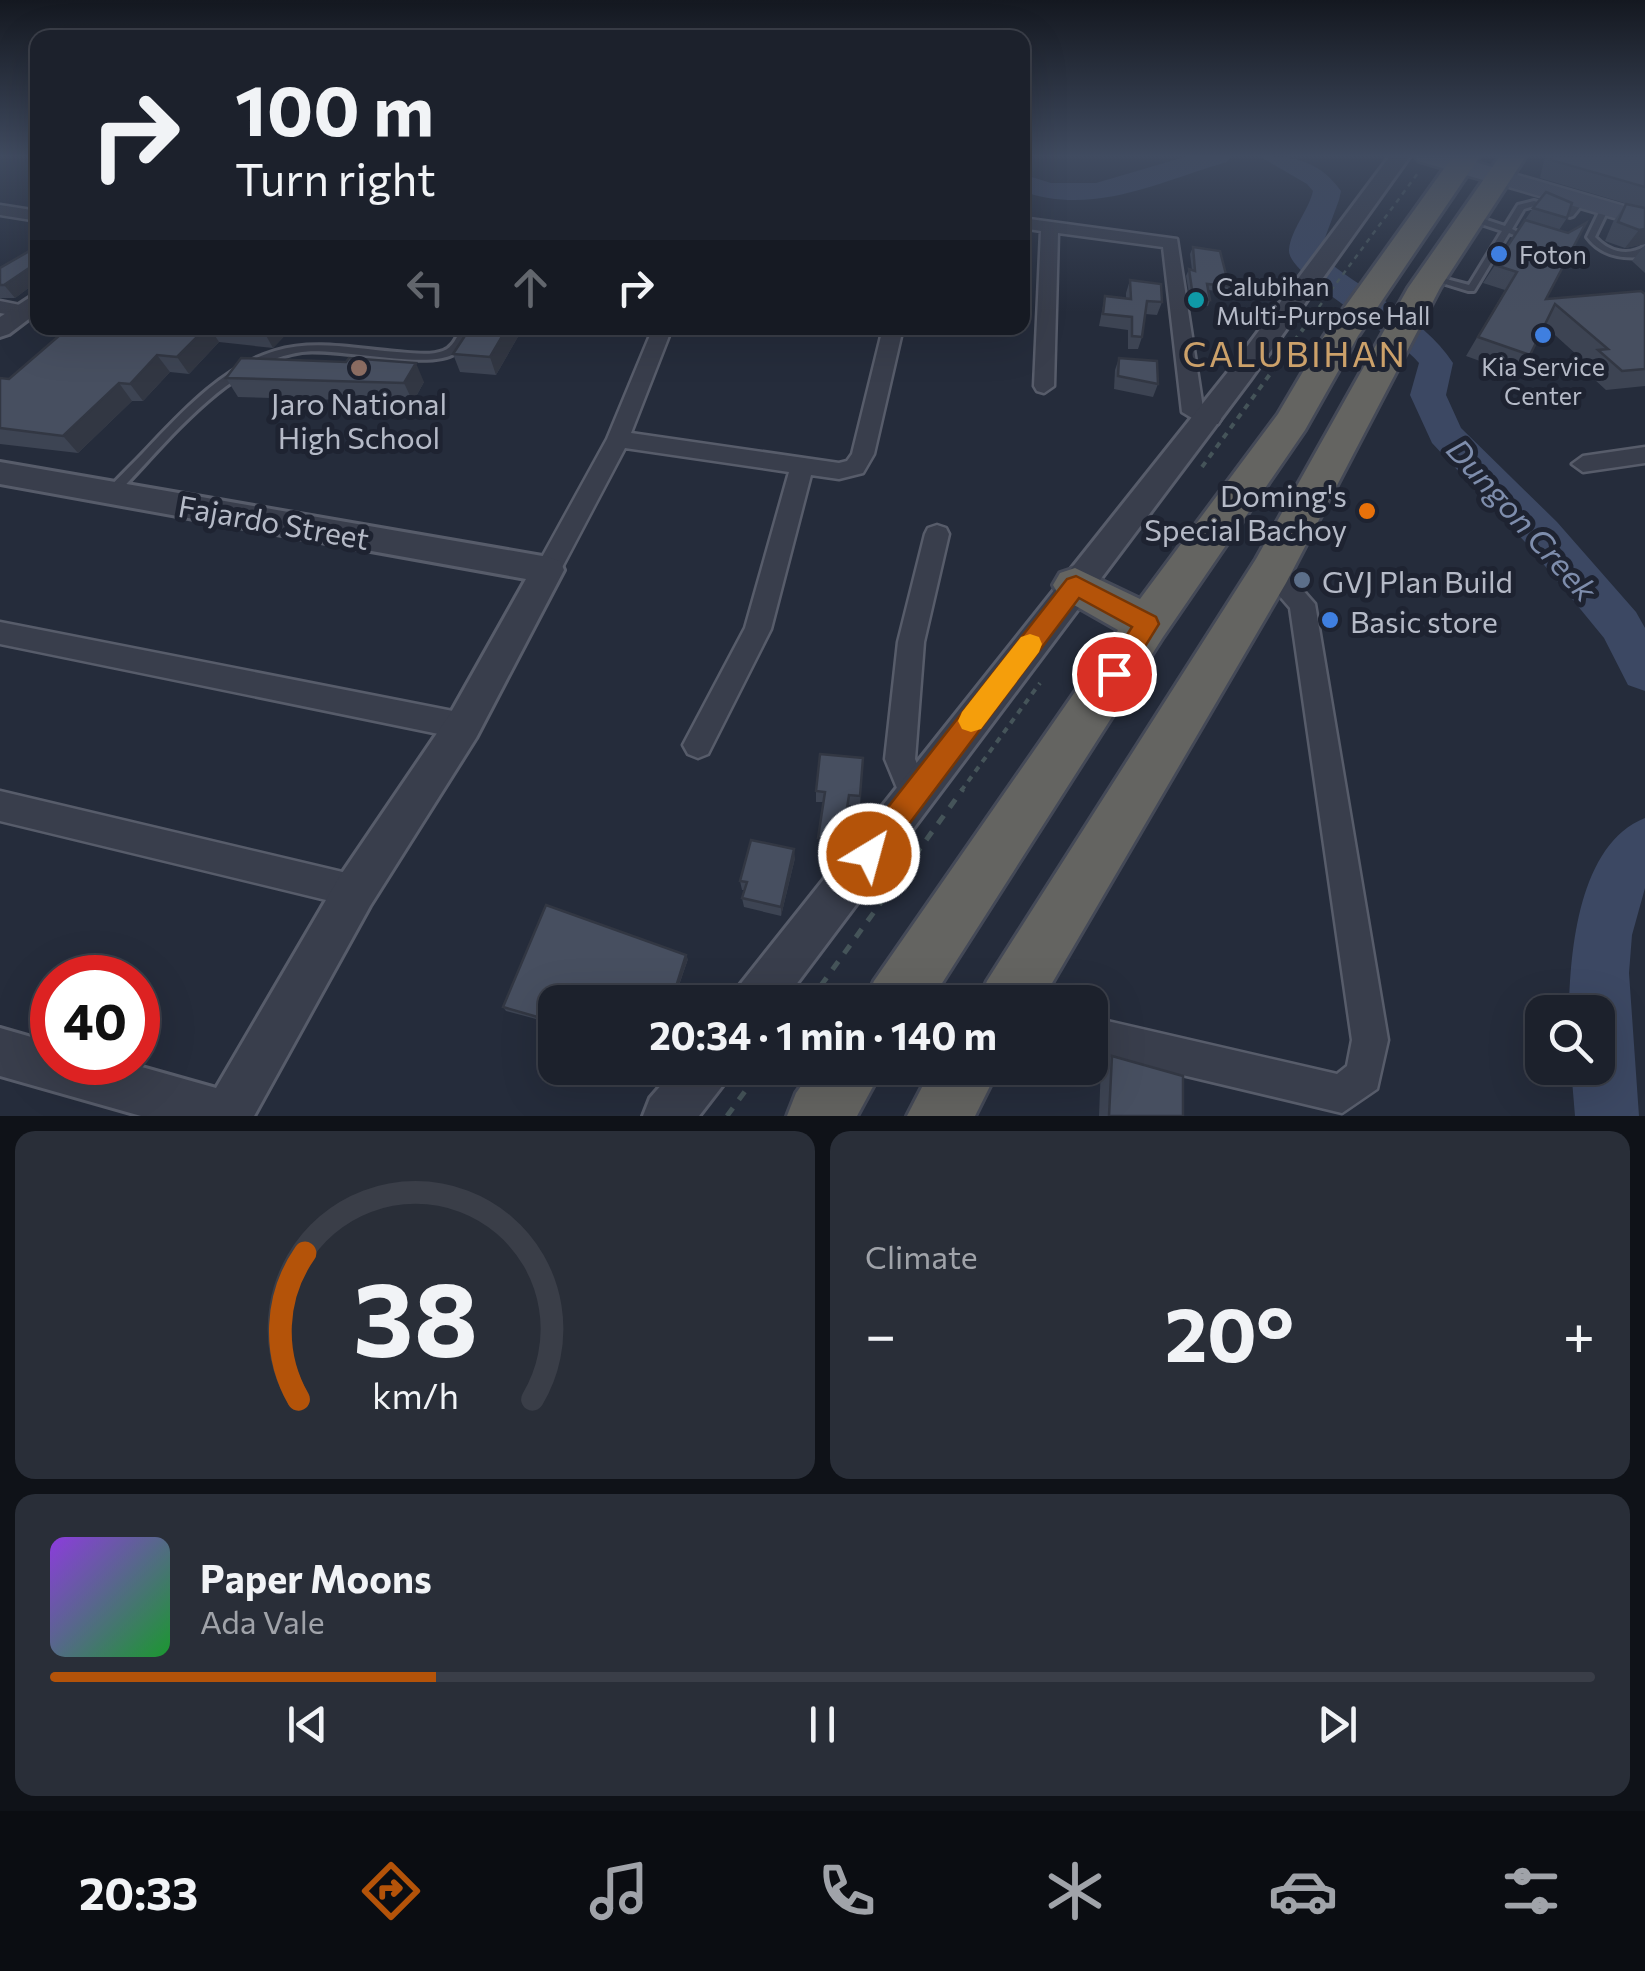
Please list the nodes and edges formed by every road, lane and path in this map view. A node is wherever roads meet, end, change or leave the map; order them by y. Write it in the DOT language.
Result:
graph roads {
  1 [pos="1381,208"];
  2 [pos="1394,208"];
  3 [pos="1413,208"];
  4 [pos="1476,208"];
  5 [pos="1521,208"];
  6 [pos="1535,208"];
  7 [pos="1549,208"];
  8 [pos="1575,208"];
  9 [pos="1606,208"];
  10 [pos="0,210"];
  11 [pos="30,215"];
  12 [pos="1469,218"];
  13 [pos="1645,220"];
  14 [pos="1030,224"];
  15 [pos="1050,226"];
  16 [pos="1509,230"];
  17 [pos="1565,232"];
  18 [pos="1524,235"];
  19 [pos="1645,249"];
  20 [pos="1363,255"];
  21 [pos="1428,283"];
  22 [pos="20,306"];
  23 [pos="1316,320"];
  24 [pos="0,329"];
  25 [pos="462,335"];
  26 [pos="659,335"];
  27 [pos="891,335"];
  28 [pos="1044,386"];
  29 [pos="1210,419"];
  30 [pos="1292,421"];
  31 [pos="618,439"];
  32 [pos="1341,442"];
  33 [pos="1645,455"];
  34 [pos="1583,464"];
  35 [pos="802,466"];
  36 [pos="1201,468"];
  37 [pos="0,473"];
  38 [pos="112,492"];
  39 [pos="937,534"];
  40 [pos="548,570"];
  41 [pos="1271,571"];
  42 [pos="1076,585"];
  43 [pos="1147,624"];
  44 [pos="0,633"];
  45 [pos="1044,678"];
  46 [pos="463,726"];
  47 [pos="698,746"];
  48 [pos="914,794"];
  49 [pos="0,806"];
  50 [pos="355,891"];
  51 [pos="768,985"];
  52 [pos="821,985"];
  53 [pos="906,985"];
  54 [pos="1027,985"];
  55 [pos="1108,1039"];
  56 [pos="0,1052"];
  57 [pos="693,1085"];
  58 [pos="750,1085"];
  59 [pos="841,1085"];
  60 [pos="958,1085"];
  61 [pos="229,1115"];
  62 [pos="668,1116"];
  63 [pos="727,1116"];
  64 [pos="820,1116"];
  65 [pos="939,1116"];
  1 -- 20 [label="street"];
  2 -- 20 [label="path"];
  3 -- 20 [label="highway"];
  4 -- 12 [label="highway"];
  5 -- 16 [label="lane"];
  6 -- 17 [label="lane"];
  7 -- 8 [label="lane"];
  9 -- 13 [label="main road"];
  9 -- 19 [label="lane"];
  10 -- 11 [label="street"];
  12 -- 16 [label="lane"];
  12 -- 21 [label="highway"];
  14 -- 15 [label="street"];
  15 -- 28 [label="street"];
  15 -- 29 [label="street"];
  16 -- 18 [label="lane"];
  16 -- 21 [label="lane"];
  20 -- 23 [label="highway"];
  20 -- 23 [label="street"];
  20 -- 23 [label="path"];
  21 -- 32 [label="highway"];
  22 -- 24 [label="street"];
  23 -- 29 [label="street"];
  23 -- 30 [label="highway"];
  23 -- 36 [label="path"];
  25 -- 38 [label="lane"];
  26 -- 31 [label="street"];
  27 -- 35 [label="street"];
  29 -- 42 [label="street"];
  30 -- 32 [label="highway"];
  30 -- 43 [label="highway"];
  31 -- 35 [label="street"];
  31 -- 40 [label="street"];
  32 -- 41 [label="highway"];
  33 -- 34 [label="street"];
  35 -- 47 [label="street"];
  37 -- 38 [label="street, Fajardo Street"];
  38 -- 40 [label="street, Fajardo Street"];
  39 -- 48 [label="street"];
  40 -- 46 [label="street"];
  41 -- 54 [label="highway"];
  41 -- 55 [label="street"];
  42 -- 43 [label="highway"];
  42 -- 48 [label="street"];
  43 -- 53 [label="highway"];
  44 -- 46 [label="street"];
  45 -- 52 [label="path"];
  46 -- 50 [label="street"];
  48 -- 51 [label="street"];
  49 -- 50 [label="street"];
  50 -- 61 [label="street"];
  56 -- 61 [label="street"];
  57 -- 62 [label="street"];
  58 -- 63 [label="path"];
  59 -- 64 [label="highway"];
  60 -- 65 [label="highway"];
}
